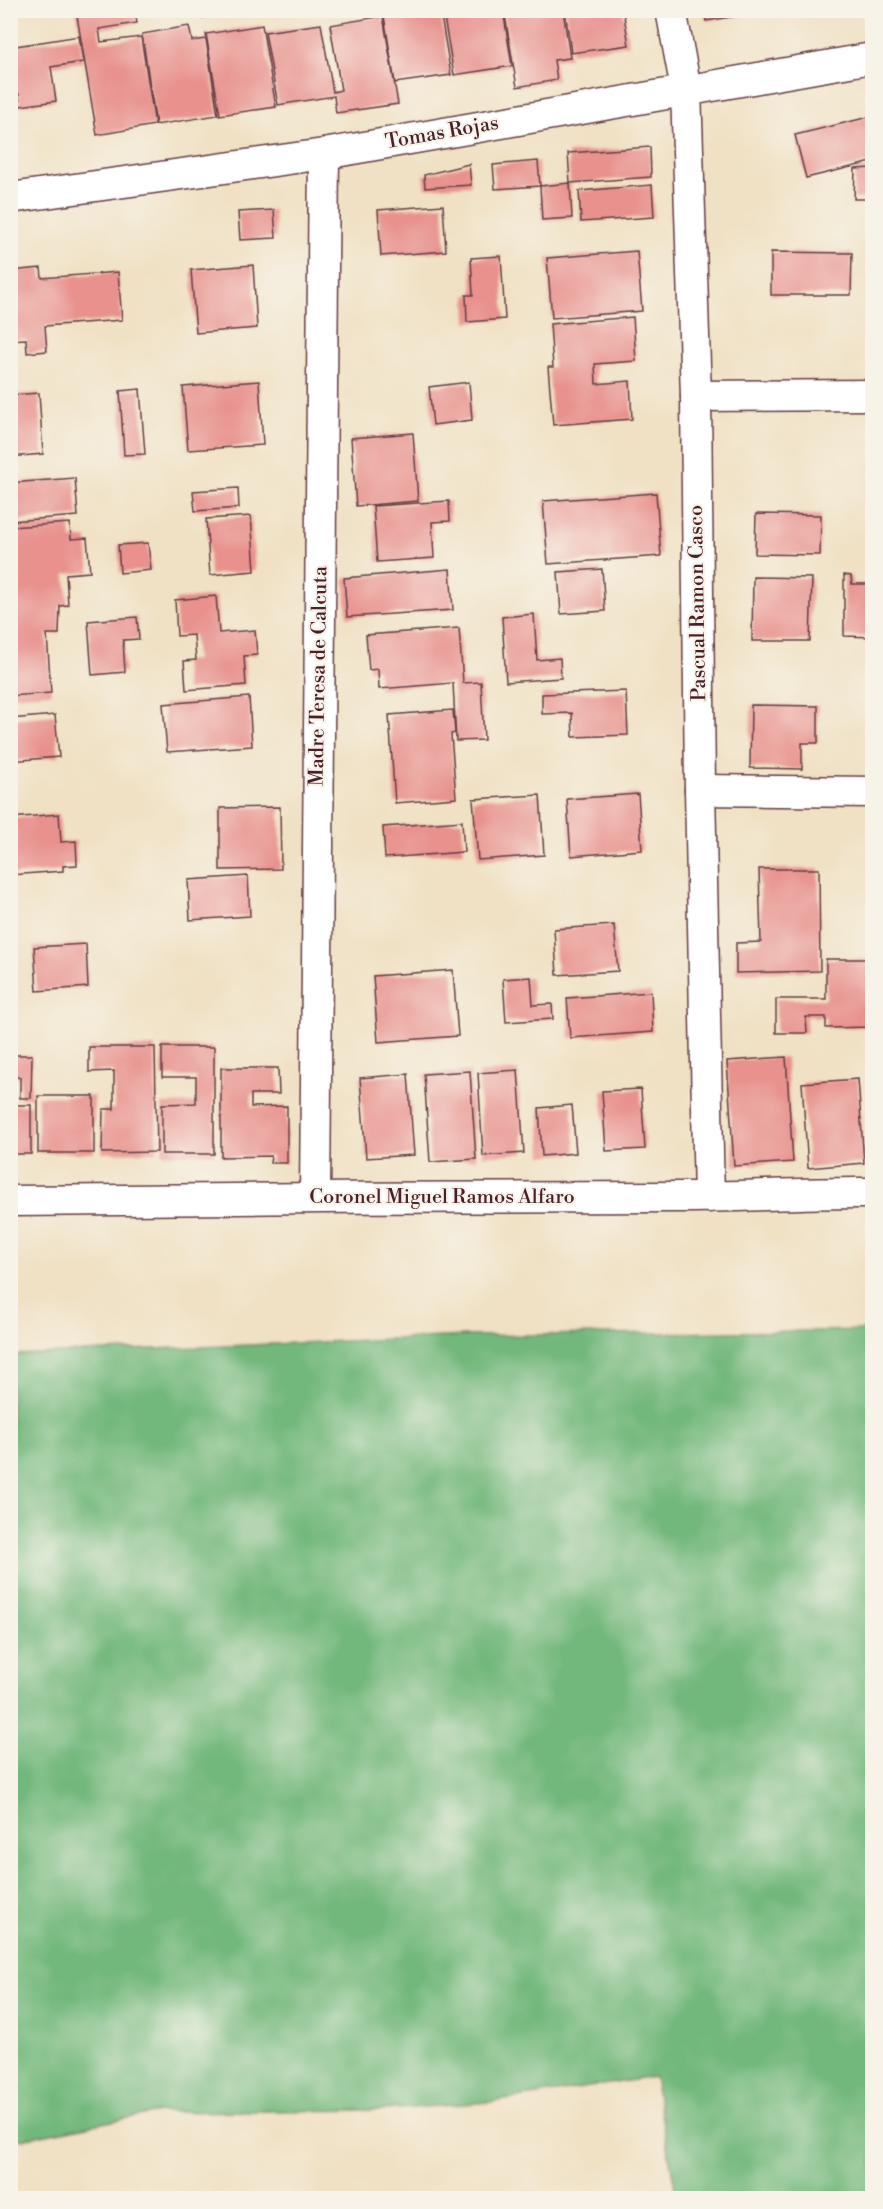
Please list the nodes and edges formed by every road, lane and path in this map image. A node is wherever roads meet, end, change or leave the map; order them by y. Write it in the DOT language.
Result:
graph roads {
  1 [pos="671,10"];
  2 [pos="873,58"];
  3 [pos="686,89"];
  4 [pos="324,154"];
  5 [pos="10,198"];
  6 [pos="873,395"];
  7 [pos="696,396"];
  8 [pos="700,790"];
  9 [pos="873,792"];
  10 [pos="873,1193"];
  11 [pos="315,1197"];
  12 [pos="709,1197"];
  13 [pos="10,1202"];
  1 -- 3 [label="street, Pascual Ramon Casco"];
  2 -- 3 [label="street, Tomas Rojas"];
  3 -- 4 [label="street, Tomas Rojas"];
  3 -- 7 [label="street, Pascual Ramon Casco"];
  4 -- 5 [label="street, Tomas Rojas"];
  4 -- 11 [label="street, Madre Teresa de Calcuta"];
  6 -- 7 [label="street"];
  7 -- 8 [label="street, Pascual Ramon Casco"];
  8 -- 9 [label="street"];
  8 -- 12 [label="street, Pascual Ramon Casco"];
  10 -- 12 [label="street, Coronel Miguel Ramos Alfaro"];
  11 -- 12 [label="street, Coronel Miguel Ramos Alfaro"];
  11 -- 13 [label="street, Coronel Miguel Ramos Alfaro"];
}
